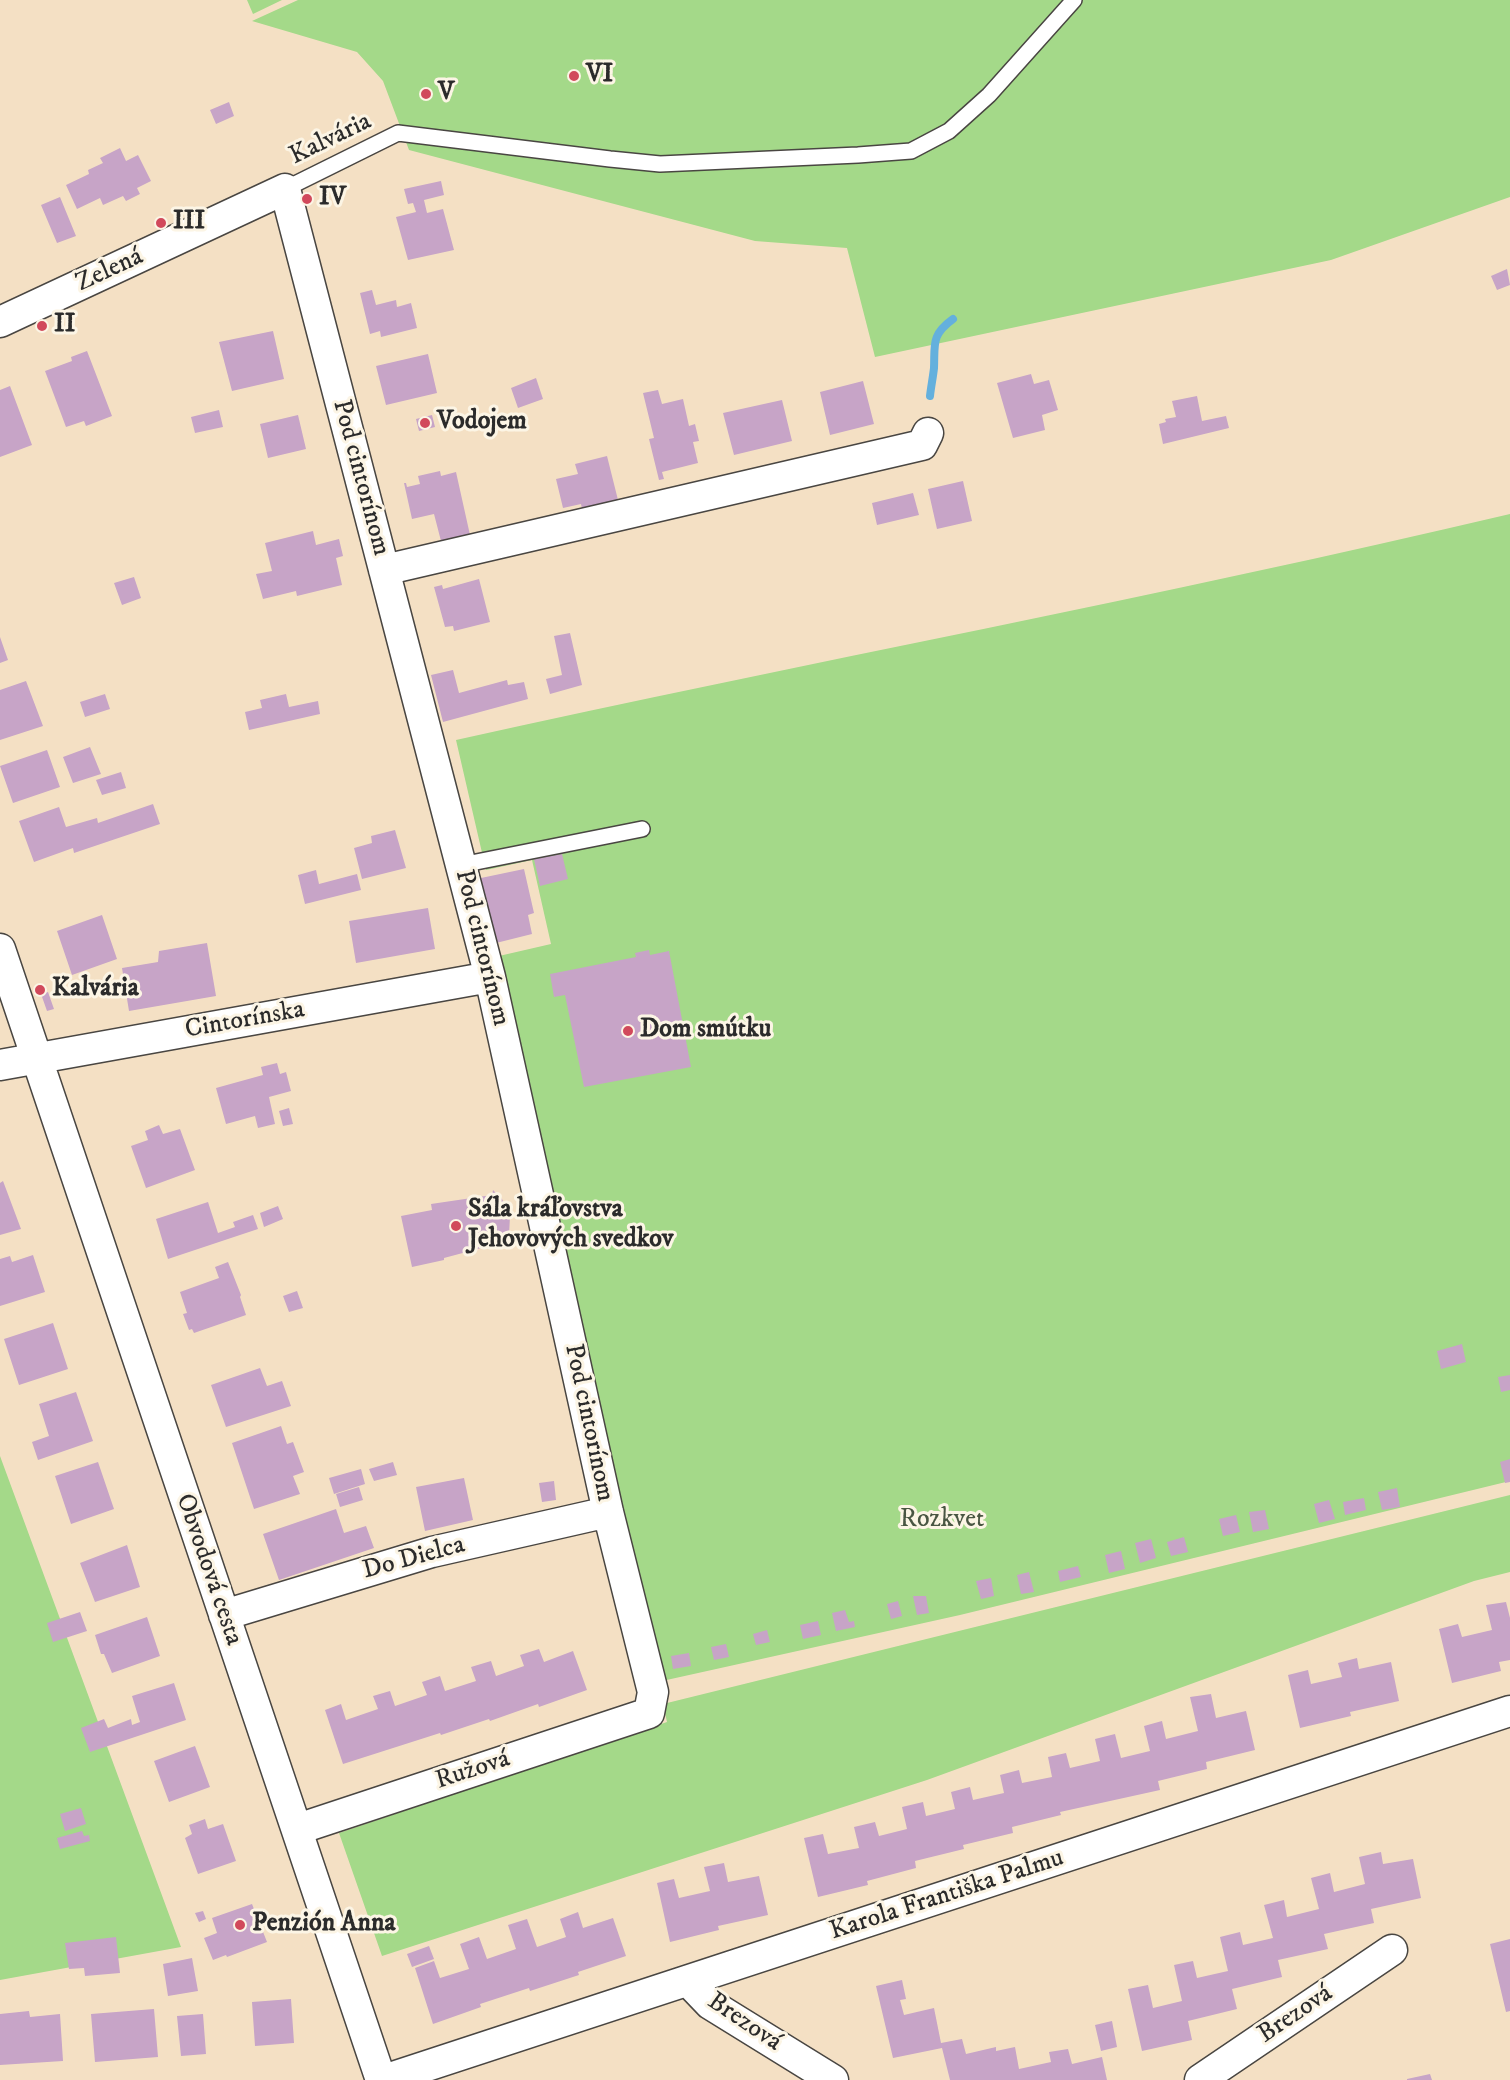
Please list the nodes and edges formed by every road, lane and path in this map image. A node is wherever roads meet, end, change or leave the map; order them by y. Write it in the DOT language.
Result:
graph roads {
  1 [pos="1074,0"];
  2 [pos="285,189"];
  3 [pos="0,322"];
  4 [pos="928,433"];
  5 [pos="384,570"];
  6 [pos="642,829"];
  7 [pos="461,865"];
  8 [pos="0,949"];
  9 [pos="489,977"];
  10 [pos="37,1059"];
  11 [pos="0,1065"];
  12 [pos="608,1512"];
  13 [pos="224,1615"];
  14 [pos="1510,1711"];
  15 [pos="649,1713"];
  16 [pos="298,1829"];
  17 [pos="1392,1950"];
  18 [pos="688,1982"];
  19 [pos="383,2080"];
  20 [pos="833,2080"];
  21 [pos="1200,2080"];
  1 -- 2 [label="lane, Kalvária"];
  2 -- 3 [label="street, Zelená"];
  2 -- 5 [label="street, Pod cintorínom"];
  4 -- 5 [label="street"];
  5 -- 7 [label="street, Pod cintorínom"];
  6 -- 7 [label="lane"];
  7 -- 9 [label="street, Pod cintorínom"];
  8 -- 10 [label="street, Obvodová cesta"];
  9 -- 10 [label="street, Cintorínska"];
  9 -- 12 [label="street, Pod cintorínom"];
  10 -- 11 [label="street, Cintorínska"];
  10 -- 13 [label="street, Obvodová cesta"];
  12 -- 13 [label="street, Do Dielca"];
  12 -- 15 [label="street, Pod cintorínom"];
  13 -- 16 [label="street, Obvodová cesta"];
  14 -- 18 [label="street, Karola Františka Palmu"];
  15 -- 16 [label="street, Ružová"];
  16 -- 19 [label="street, Obvodová cesta"];
  17 -- 21 [label="street, Brezová"];
  18 -- 19 [label="street, Karola Františka Palmu"];
  18 -- 20 [label="street, Brezová"];
}
